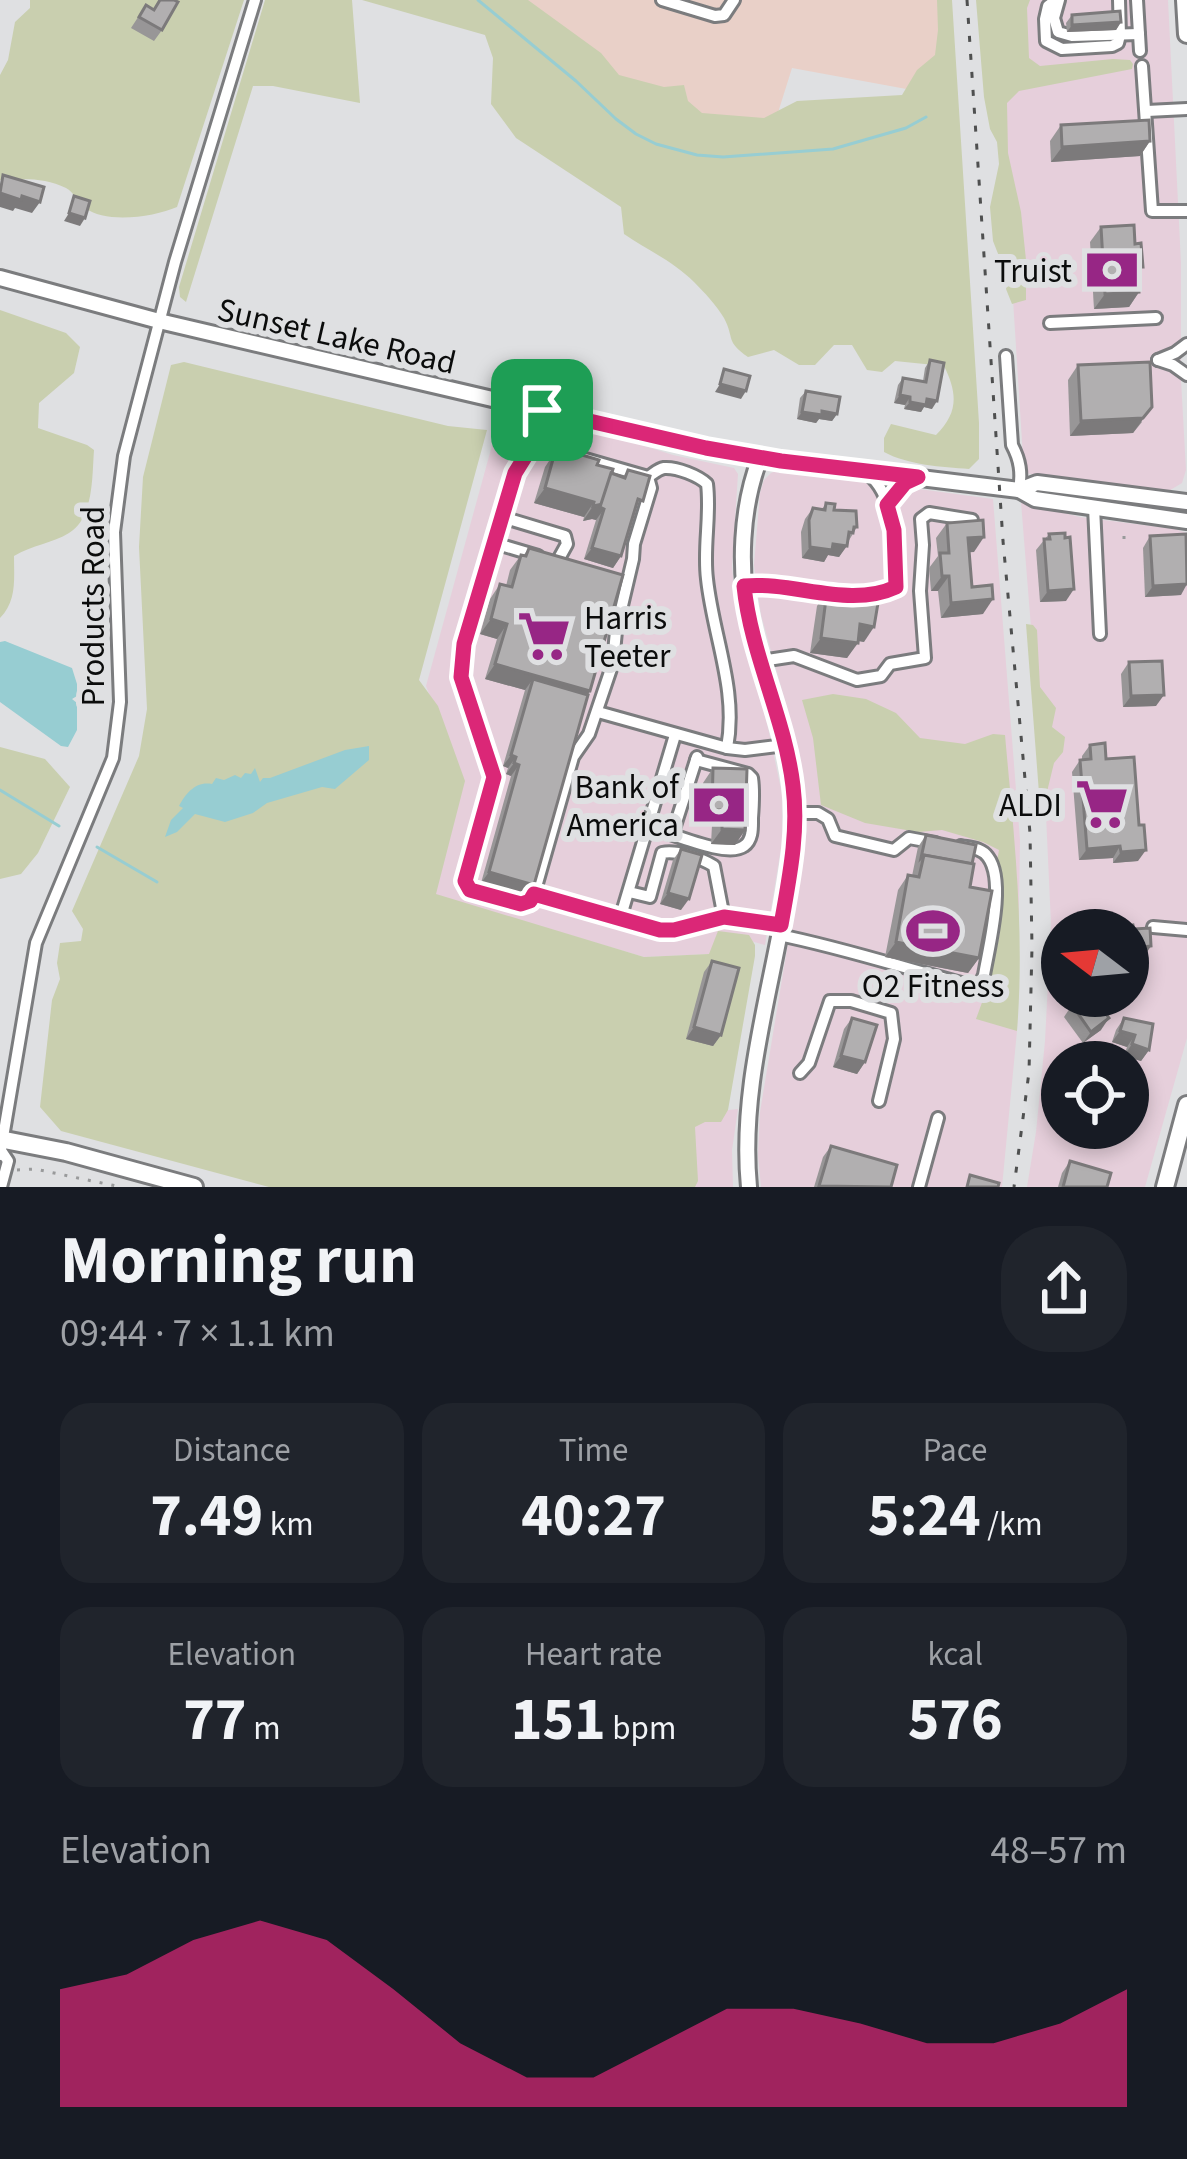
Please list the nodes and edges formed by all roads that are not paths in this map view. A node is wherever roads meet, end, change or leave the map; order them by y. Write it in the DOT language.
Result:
graph roads {
  1 [pos="255,0"];
  2 [pos="662,0"];
  3 [pos="734,0"];
  4 [pos="1057,0"];
  5 [pos="1119,0"];
  6 [pos="1137,0"];
  7 [pos="1185,0"];
  8 [pos="1120,34"];
  9 [pos="1139,34"];
  10 [pos="1187,34"];
  11 [pos="1140,51"];
  12 [pos="1142,66"];
  13 [pos="1187,109"];
  14 [pos="1147,111"];
  15 [pos="1187,211"];
  16 [pos="0,278"];
  17 [pos="1156,318"];
  18 [pos="159,322"];
  19 [pos="1050,323"];
  20 [pos="1187,344"];
  21 [pos="1006,356"];
  22 [pos="1187,375"];
  23 [pos="542,410"];
  24 [pos="533,444"];
  25 [pos="760,458"];
  26 [pos="865,472"];
  27 [pos="648,477"];
  28 [pos="918,477"];
  29 [pos="1019,490"];
  30 [pos="1187,502"];
  31 [pos="887,505"];
  32 [pos="1094,507"];
  33 [pos="502,517"];
  34 [pos="972,520"];
  35 [pos="1187,520"];
  36 [pos="494,542"];
  37 [pos="557,562"];
  38 [pos="575,568"];
  39 [pos="610,578"];
  40 [pos="628,583"];
  41 [pos="744,586"];
  42 [pos="1100,634"];
  43 [pos="761,661"];
  44 [pos="598,712"];
  45 [pos="675,735"];
  46 [pos="701,742"];
  47 [pos="785,745"];
  48 [pos="727,748"];
  49 [pos="696,760"];
  50 [pos="796,813"];
  51 [pos="648,827"];
  52 [pos="673,832"];
  53 [pos="643,848"];
  54 [pos="662,853"];
  55 [pos="629,892"];
  56 [pos="534,894"];
  57 [pos="724,917"];
  58 [pos="620,919"];
  59 [pos="1154,927"];
  60 [pos="780,930"];
  61 [pos="1187,930"];
  62 [pos="800,1073"];
  63 [pos="879,1101"];
  64 [pos="1187,1105"];
  65 [pos="938,1118"];
  66 [pos="2,1146"];
  67 [pos="920,1181"];
  68 [pos="1,1187"];
  69 [pos="194,1187"];
  70 [pos="749,1187"];
  71 [pos="1165,1187"];
  1 -- 18 [label="street, Products Road"];
  2 -- 3 [label="street"];
  4 -- 8 [label="street"];
  5 -- 8 [label="street"];
  6 -- 9 [label="street"];
  7 -- 10 [label="highway"];
  8 -- 9 [label="street"];
  9 -- 11 [label="street"];
  12 -- 14 [label="street"];
  13 -- 14 [label="street"];
  14 -- 15 [label="street"];
  16 -- 18 [label="main road, Sunset Lake Road"];
  17 -- 19 [label="street"];
  18 -- 23 [label="main road, Sunset Lake Road"];
  18 -- 66 [label="street, Products Road"];
  20 -- 22 [label="street"];
  21 -- 29 [label="street"];
  23 -- 24 [label="street"];
  23 -- 25 [label="main road, Sunset Lake Road"];
  24 -- 27 [label="street"];
  24 -- 33 [label="street"];
  25 -- 26 [label="main road, Sunset Lake Road"];
  25 -- 41 [label="main road"];
  26 -- 28 [label="main road, Sunset Lake Road"];
  26 -- 31 [label="street"];
  27 -- 40 [label="street"];
  27 -- 48 [label="street"];
  28 -- 29 [label="main road, Sunset Lake Road"];
  28 -- 31 [label="street"];
  29 -- 30 [label="main road, Sunset Lake Road"];
  29 -- 32 [label="main road, Sunset Lake Road"];
  31 -- 41 [label="street"];
  32 -- 35 [label="main road, Sunset Lake Road"];
  32 -- 42 [label="street"];
  33 -- 36 [label="street"];
  33 -- 37 [label="street"];
  34 -- 43 [label="street"];
  36 -- 37 [label="street"];
  36 -- 56 [label="street"];
  37 -- 38 [label="street"];
  39 -- 40 [label="street"];
  40 -- 44 [label="street"];
  41 -- 43 [label="main road"];
  43 -- 47 [label="main road"];
  44 -- 45 [label="street"];
  44 -- 56 [label="street"];
  45 -- 46 [label="street"];
  45 -- 51 [label="street"];
  46 -- 48 [label="street"];
  46 -- 49 [label="street"];
  47 -- 48 [label="street"];
  47 -- 50 [label="main road"];
  49 -- 52 [label="street"];
  49 -- 52 [label="street"];
  50 -- 60 [label="main road"];
  50 -- 60 [label="street"];
  51 -- 52 [label="street"];
  51 -- 53 [label="street"];
  53 -- 54 [label="street"];
  53 -- 55 [label="street"];
  54 -- 55 [label="street"];
  54 -- 57 [label="street"];
  55 -- 58 [label="street"];
  56 -- 58 [label="street"];
  57 -- 58 [label="street"];
  57 -- 60 [label="street"];
  59 -- 61 [label="street"];
  60 -- 70 [label="main road"];
  62 -- 63 [label="street"];
  64 -- 71 [label="highway"];
  65 -- 67 [label="street"];
  66 -- 68 [label="street, Products Road"];
  66 -- 69 [label="highway"];
}
